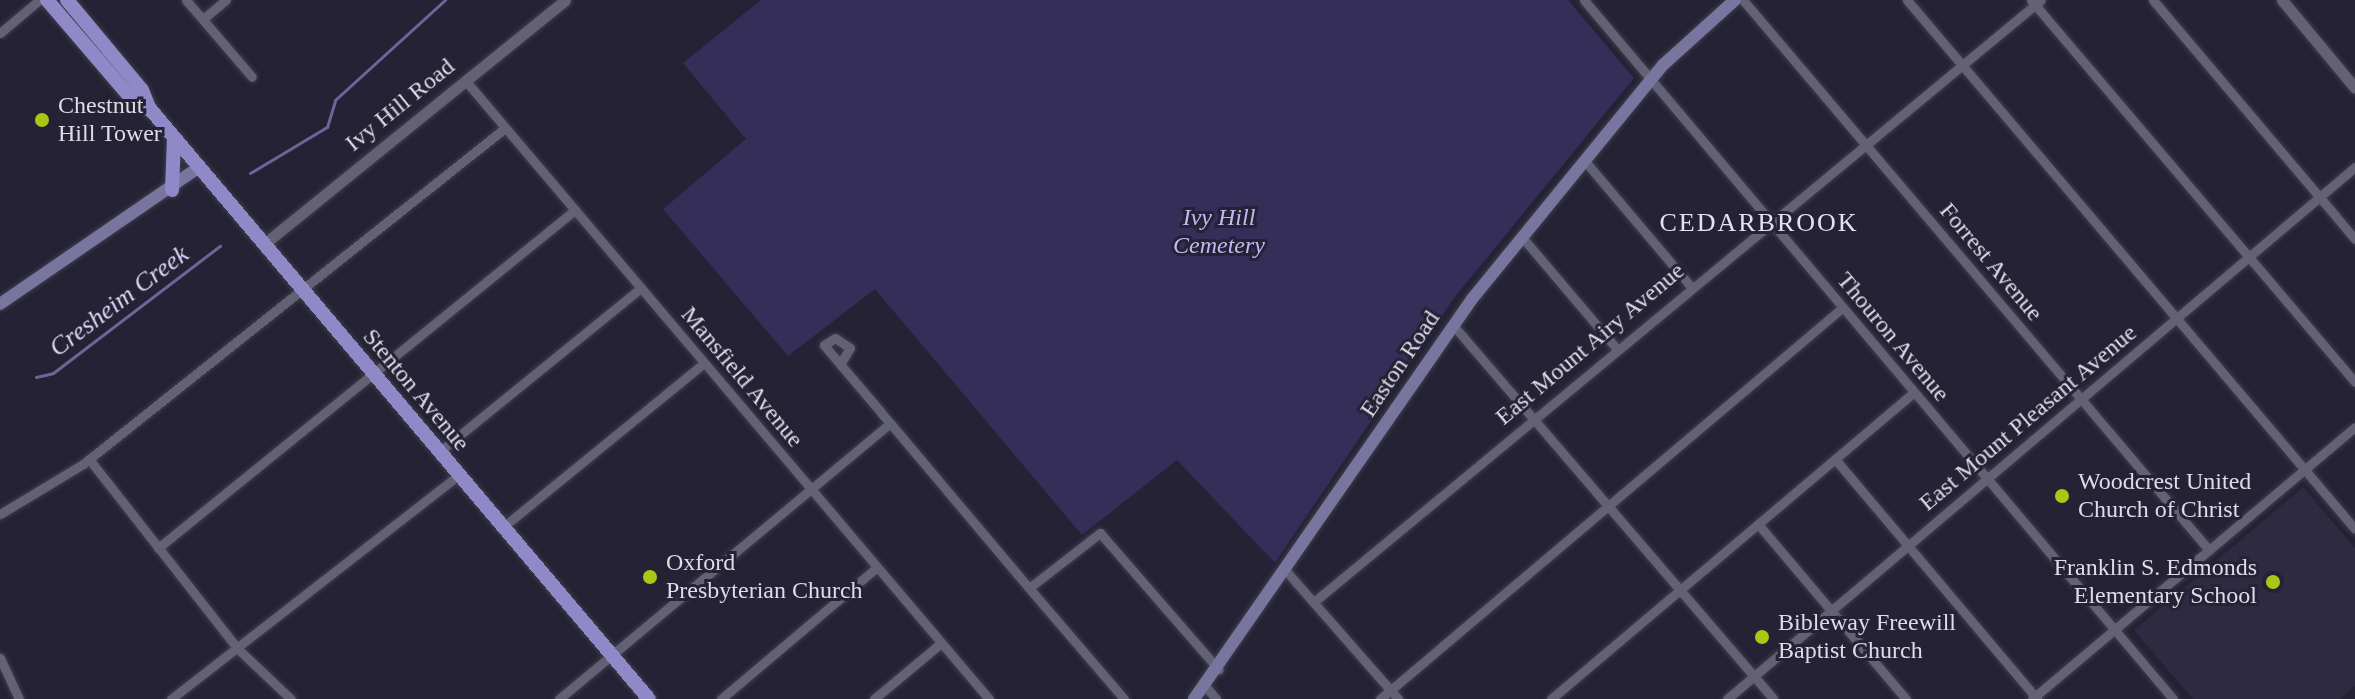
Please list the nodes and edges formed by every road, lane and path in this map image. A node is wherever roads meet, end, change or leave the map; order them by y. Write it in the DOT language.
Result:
graph roads {
  1 [pos="39,0"];
  2 [pos="47,0"];
  3 [pos="67,0"];
  4 [pos="186,0"];
  5 [pos="226,0"];
  6 [pos="565,0"];
  7 [pos="1584,0"];
  8 [pos="1735,0"];
  9 [pos="1743,0"];
  10 [pos="1907,0"];
  11 [pos="2153,0"];
  12 [pos="2282,0"];
  13 [pos="2036,2"];
  14 [pos="203,19"];
  15 [pos="0,33"];
  16 [pos="1963,66"];
  17 [pos="252,77"];
  18 [pos="1650,79"];
  19 [pos="465,80"];
  20 [pos="2355,88"];
  21 [pos="151,110"];
  22 [pos="505,128"];
  23 [pos="174,138"];
  24 [pos="1865,145"];
  25 [pos="1584,160"];
  26 [pos="199,167"];
  27 [pos="2355,167"];
  28 [pos="172,190"];
  29 [pos="2320,197"];
  30 [pos="575,210"];
  31 [pos="1771,223"];
  32 [pos="1522,237"];
  33 [pos="2355,239"];
  34 [pos="264,244"];
  35 [pos="2249,257"];
  36 [pos="641,288"];
  37 [pos="1692,288"];
  38 [pos="304,292"];
  39 [pos="0,304"];
  40 [pos="1842,308"];
  41 [pos="2178,320"];
  42 [pos="1453,325"];
  43 [pos="1618,350"];
  44 [pos="704,363"];
  45 [pos="840,364"];
  46 [pos="374,375"];
  47 [pos="2355,382"];
  48 [pos="1913,393"];
  49 [pos="2081,399"];
  50 [pos="1535,418"];
  51 [pos="890,423"];
  52 [pos="2355,427"];
  53 [pos="439,452"];
  54 [pos="89,459"];
  55 [pos="1835,459"];
  56 [pos="2304,469"];
  57 [pos="459,475"];
  58 [pos="1986,479"];
  59 [pos="811,489"];
  60 [pos="1609,505"];
  61 [pos="0,514"];
  62 [pos="1758,524"];
  63 [pos="503,527"];
  64 [pos="2355,529"];
  65 [pos="1908,546"];
  66 [pos="158,548"];
  67 [pos="2209,550"];
  68 [pos="877,567"];
  69 [pos="1287,572"];
  70 [pos="1029,588"];
  71 [pos="1681,589"];
  72 [pos="1315,601"];
  73 [pos="1831,610"];
  74 [pos="2115,630"];
  75 [pos="941,643"];
  76 [pos="237,648"];
  77 [pos="613,657"];
  78 [pos="0,658"];
  79 [pos="1220,671"];
  80 [pos="1754,676"];
  81 [pos="1206,687"];
  82 [pos="1390,690"];
  83 [pos="2035,698"];
  84 [pos="19,699"];
  85 [pos="171,699"];
  86 [pos="291,699"];
  87 [pos="559,699"];
  88 [pos="649,699"];
  89 [pos="721,699"];
  90 [pos="874,699"];
  91 [pos="989,699"];
  92 [pos="1124,699"];
  93 [pos="1194,699"];
  94 [pos="1216,699"];
  95 [pos="1380,699"];
  96 [pos="1398,699"];
  97 [pos="1551,699"];
  98 [pos="1727,699"];
  99 [pos="1773,699"];
  100 [pos="1906,699"];
  101 [pos="2173,699"];
  1 -- 15 [label="street"];
  2 -- 21 [label="main road, Stenton Avenue"];
  3 -- 21 [label="main road, Stenton Avenue"];
  4 -- 14 [label="street"];
  5 -- 14 [label="street"];
  6 -- 19 [label="street, Ivy Hill Road"];
  7 -- 18 [label="street, Thouron Avenue"];
  8 -- 18 [label="main road, Easton Road"];
  9 -- 24 [label="street, Forrest Avenue"];
  10 -- 16 [label="street"];
  11 -- 29 [label="street"];
  12 -- 20 [label="street"];
  13 -- 16 [label="street, East Mount Airy Avenue"];
  13 -- 35 [label="street"];
  14 -- 17 [label="street"];
  16 -- 24 [label="street, East Mount Airy Avenue"];
  16 -- 41 [label="street"];
  18 -- 25 [label="main road, Easton Road"];
  18 -- 31 [label="street, Thouron Avenue"];
  19 -- 22 [label="street, Mansfield Avenue"];
  19 -- 34 [label="street, Ivy Hill Road"];
  21 -- 23 [label="main road, Stenton Avenue"];
  22 -- 30 [label="street, Mansfield Avenue"];
  22 -- 38 [label="street"];
  23 -- 26 [label="main road, Stenton Avenue"];
  23 -- 28 [label="main road"];
  24 -- 31 [label="street, East Mount Airy Avenue"];
  24 -- 49 [label="street, Forrest Avenue"];
  25 -- 32 [label="main road, Easton Road"];
  25 -- 37 [label="street"];
  26 -- 28 [label="main road"];
  26 -- 34 [label="main road, Stenton Avenue"];
  27 -- 29 [label="street, East Mount Pleasant Avenue"];
  28 -- 39 [label="main road"];
  29 -- 33 [label="street"];
  29 -- 35 [label="street, East Mount Pleasant Avenue"];
  30 -- 36 [label="street, Mansfield Avenue"];
  30 -- 46 [label="street"];
  31 -- 37 [label="street, East Mount Airy Avenue"];
  31 -- 40 [label="street, Thouron Avenue"];
  32 -- 42 [label="main road, Easton Road"];
  32 -- 43 [label="street"];
  34 -- 38 [label="main road, Stenton Avenue"];
  35 -- 41 [label="street, East Mount Pleasant Avenue"];
  35 -- 47 [label="street"];
  36 -- 44 [label="street, Mansfield Avenue"];
  36 -- 53 [label="street"];
  37 -- 43 [label="street, East Mount Airy Avenue"];
  38 -- 46 [label="main road, Stenton Avenue"];
  38 -- 54 [label="street"];
  40 -- 48 [label="street, Thouron Avenue"];
  40 -- 60 [label="street"];
  41 -- 49 [label="street, East Mount Pleasant Avenue"];
  41 -- 56 [label="street"];
  42 -- 50 [label="street"];
  42 -- 69 [label="main road, Easton Road"];
  43 -- 50 [label="street, East Mount Airy Avenue"];
  44 -- 59 [label="street, Mansfield Avenue"];
  44 -- 63 [label="street"];
  45 -- 45 [label="street"];
  45 -- 51 [label="street"];
  46 -- 53 [label="main road, Stenton Avenue"];
  46 -- 66 [label="street"];
  48 -- 55 [label="street"];
  48 -- 58 [label="street, Thouron Avenue"];
  49 -- 58 [label="street, East Mount Pleasant Avenue"];
  49 -- 67 [label="street, Forrest Avenue"];
  50 -- 60 [label="street"];
  50 -- 72 [label="street, East Mount Airy Avenue"];
  51 -- 59 [label="street"];
  51 -- 70 [label="street"];
  52 -- 56 [label="street"];
  53 -- 57 [label="main road, Stenton Avenue"];
  54 -- 61 [label="street"];
  54 -- 66 [label="street"];
  55 -- 62 [label="street"];
  55 -- 65 [label="street"];
  56 -- 64 [label="street"];
  56 -- 67 [label="street"];
  57 -- 63 [label="main road, Stenton Avenue"];
  57 -- 76 [label="street"];
  58 -- 65 [label="street, East Mount Pleasant Avenue"];
  58 -- 74 [label="street, Thouron Avenue"];
  59 -- 68 [label="street, Mansfield Avenue"];
  59 -- 77 [label="street"];
  60 -- 71 [label="street"];
  60 -- 82 [label="street"];
  62 -- 71 [label="street"];
  62 -- 73 [label="street"];
  63 -- 77 [label="main road, Stenton Avenue"];
  65 -- 73 [label="street, East Mount Pleasant Avenue"];
  65 -- 83 [label="street"];
  66 -- 76 [label="street"];
  67 -- 74 [label="street"];
  68 -- 75 [label="street, Mansfield Avenue"];
  68 -- 89 [label="street"];
  69 -- 72 [label="street"];
  69 -- 79 [label="main road, Easton Road"];
  70 -- 79 [label="street"];
  70 -- 92 [label="street"];
  71 -- 80 [label="street"];
  71 -- 97 [label="street"];
  72 -- 82 [label="street"];
  73 -- 80 [label="street, East Mount Pleasant Avenue"];
  73 -- 100 [label="street"];
  74 -- 83 [label="street"];
  74 -- 101 [label="street, Thouron Avenue"];
  75 -- 90 [label="street"];
  75 -- 91 [label="street, Mansfield Avenue"];
  76 -- 85 [label="street"];
  76 -- 86 [label="street"];
  77 -- 87 [label="street"];
  77 -- 88 [label="main road, Stenton Avenue"];
  78 -- 84 [label="street"];
  79 -- 81 [label="main road, Easton Road"];
  80 -- 98 [label="street, East Mount Pleasant Avenue"];
  80 -- 99 [label="street"];
  81 -- 93 [label="main road"];
  81 -- 94 [label="street"];
  82 -- 95 [label="street"];
  82 -- 96 [label="street"];
}
